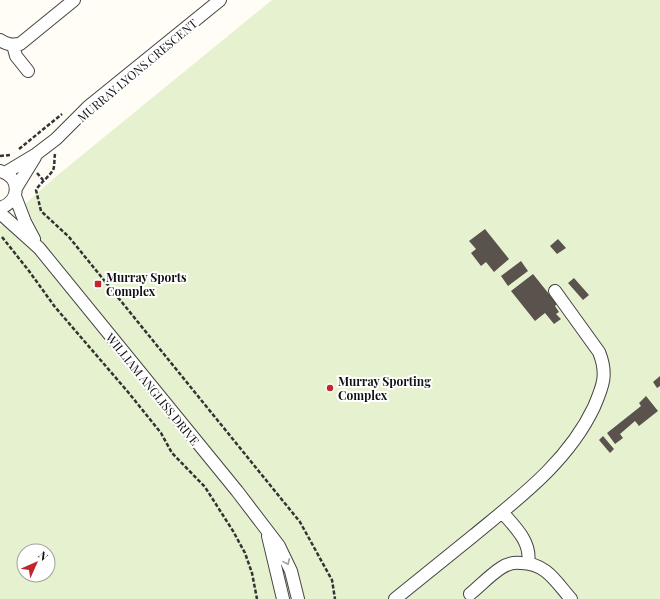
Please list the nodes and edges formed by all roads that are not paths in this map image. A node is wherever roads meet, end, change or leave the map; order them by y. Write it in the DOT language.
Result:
graph roads {
  1 [pos="74,0"];
  2 [pos="220,0"];
  3 [pos="0,40"];
  4 [pos="13,45"];
  5 [pos="28,71"];
  6 [pos="36,155"];
  7 [pos="3,172"];
  8 [pos="15,192"];
  9 [pos="0,208"];
  10 [pos="0,213"];
  11 [pos="39,248"];
  12 [pos="555,292"];
  13 [pos="502,512"];
  14 [pos="266,529"];
  15 [pos="528,563"];
  16 [pos="470,594"];
  17 [pos="299,597"];
  18 [pos="283,599"];
  19 [pos="395,599"];
  20 [pos="571,599"];
  1 -- 4 [label="street"];
  2 -- 6 [label="street, MURRAY LYONS CRESCENT"];
  3 -- 4 [label="street"];
  4 -- 5 [label="street"];
  6 -- 7 [label="street, MURRAY LYONS CRESCENT"];
  6 -- 8 [label="street, MURRAY LYONS CRESCENT"];
  7 -- 8 [label="street, WILLIAM ANGLISS DRIVE"];
  8 -- 9 [label="street, MURRAY LYONS CRESCENT"];
  8 -- 11 [label="street, WILLIAM ANGLISS DRIVE"];
  10 -- 11 [label="street, WILLIAM ANGLISS DRIVE"];
  11 -- 14 [label="street, WILLIAM ANGLISS DRIVE"];
  12 -- 13 [label="street"];
  13 -- 15 [label="street"];
  13 -- 19 [label="street"];
  14 -- 17 [label="street, WILLIAM ANGLISS DRIVE, one-way"];
  14 -- 18 [label="street"];
  15 -- 16 [label="street"];
  15 -- 20 [label="street"];
}
